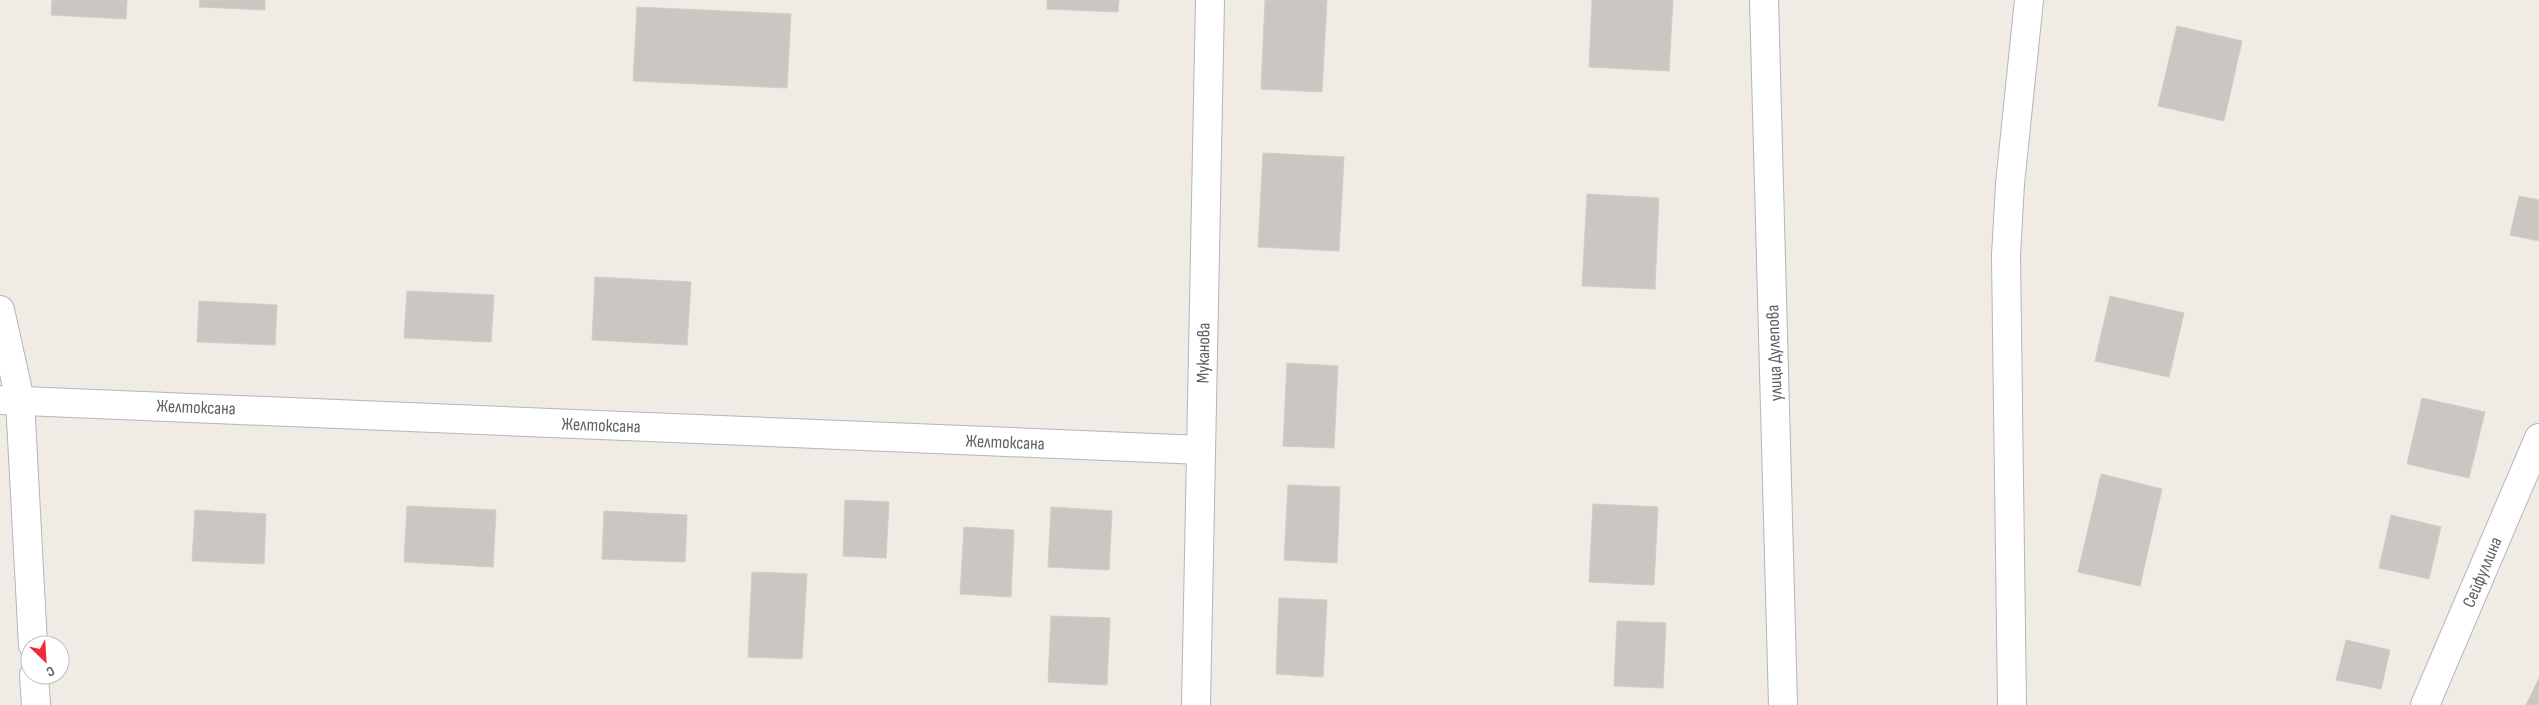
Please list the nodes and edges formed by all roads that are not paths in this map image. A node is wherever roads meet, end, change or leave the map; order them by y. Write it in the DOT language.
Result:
graph roads {
  1 [pos="1210,0"];
  2 [pos="1764,0"];
  3 [pos="2029,0"];
  4 [pos="0,310"];
  5 [pos="10,400"];
  6 [pos="2539,438"];
  7 [pos="1201,450"];
  8 [pos="32,635"];
  9 [pos="35,685"];
  10 [pos="36,705"];
  11 [pos="1196,705"];
  12 [pos="1783,705"];
  13 [pos="2012,705"];
  14 [pos="2425,705"];
  1 -- 7 [label="street, Муканова"];
  2 -- 12 [label="street, улица Дулепова"];
  3 -- 13 [label="street"];
  4 -- 5 [label="street"];
  5 -- 7 [label="street, Желтоксана"];
  5 -- 8 [label="street"];
  6 -- 14 [label="street, Сейфуллина"];
  7 -- 11 [label="street, Муканова"];
  9 -- 10 [label="street"];
}
